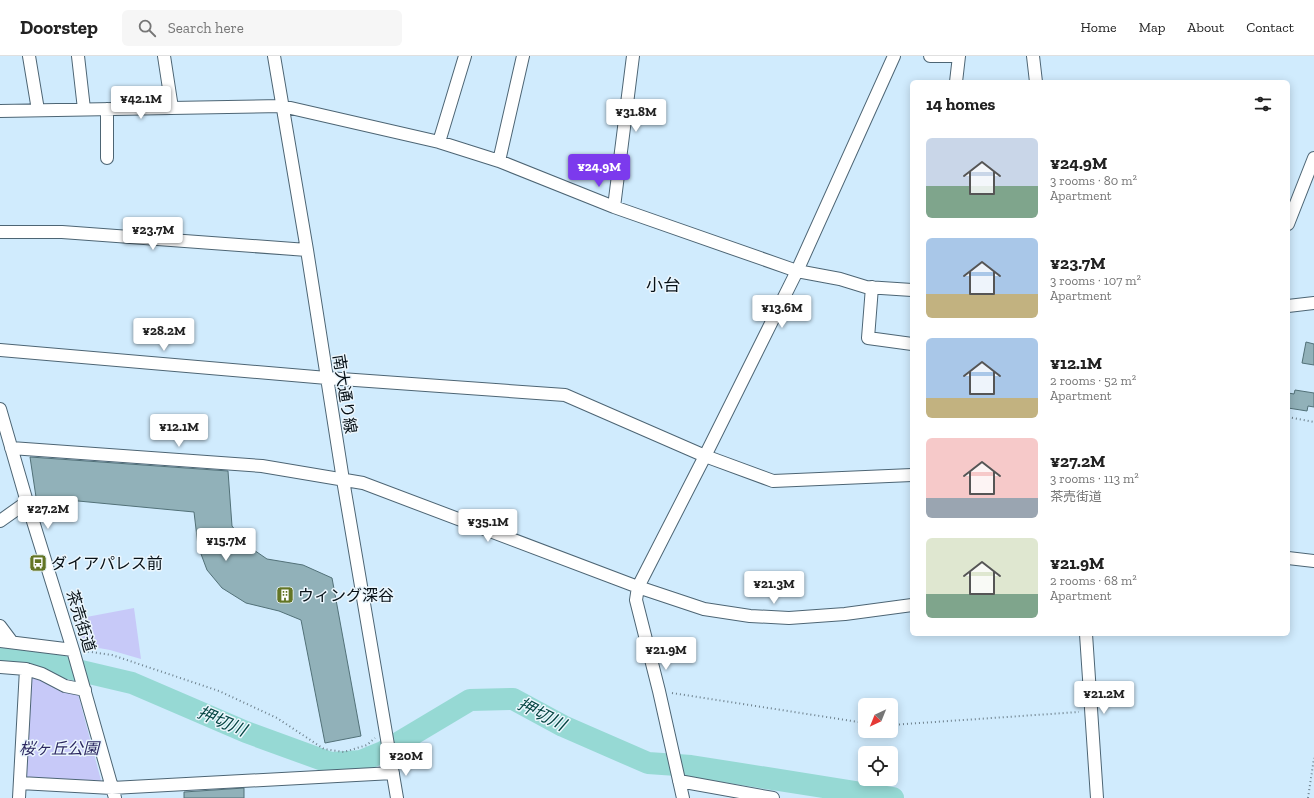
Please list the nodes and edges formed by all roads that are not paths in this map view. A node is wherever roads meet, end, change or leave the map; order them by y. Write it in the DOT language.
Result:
graph roads {
  1 [pos="29,56"];
  2 [pos="78,56"];
  3 [pos="164,56"];
  4 [pos="274,56"];
  5 [pos="465,56"];
  6 [pos="523,56"];
  7 [pos="633,56"];
  8 [pos="894,56"];
  9 [pos="930,56"];
  10 [pos="958,56"];
  11 [pos="1032,56"];
  12 [pos="956,80"];
  13 [pos="1036,80"];
  14 [pos="282,106"];
  15 [pos="172,108"];
  16 [pos="107,109"];
  17 [pos="38,110"];
  18 [pos="84,110"];
  19 [pos="0,111"];
  20 [pos="439,142"];
  21 [pos="107,158"];
  22 [pos="1314,158"];
  23 [pos="499,161"];
  24 [pos="614,207"];
  25 [pos="1290,219"];
  26 [pos="0,232"];
  27 [pos="307,250"];
  28 [pos="797,271"];
  29 [pos="872,287"];
  30 [pos="910,290"];
  31 [pos="1314,303"];
  32 [pos="1290,306"];
  33 [pos="910,344"];
  34 [pos="0,350"];
  35 [pos="327,378"];
  36 [pos="1,416"];
  37 [pos="11,448"];
  38 [pos="705,456"];
  39 [pos="910,475"];
  40 [pos="343,480"];
  41 [pos="27,502"];
  42 [pos="0,521"];
  43 [pos="1290,558"];
  44 [pos="1314,561"];
  45 [pos="638,587"];
  46 [pos="910,605"];
  47 [pos="0,626"];
  48 [pos="1086,636"];
  49 [pos="6,642"];
  50 [pos="74,654"];
  51 [pos="0,667"];
  52 [pos="26,669"];
  53 [pos="84,687"];
  54 [pos="393,773"];
  55 [pos="678,778"];
  56 [pos="20,784"];
  57 [pos="114,793"];
  58 [pos="19,798"];
  59 [pos="397,798"];
  60 [pos="683,798"];
  61 [pos="773,798"];
  62 [pos="1097,798"];
  1 -- 17 [label="street"];
  2 -- 18 [label="street"];
  3 -- 15 [label="street"];
  4 -- 14 [label="street, 南大通り線"];
  5 -- 20 [label="street"];
  6 -- 23 [label="street"];
  7 -- 24 [label="street"];
  8 -- 28 [label="street"];
  9 -- 10 [label="street"];
  10 -- 12 [label="street"];
  11 -- 13 [label="street"];
  14 -- 15 [label="street"];
  14 -- 20 [label="street"];
  14 -- 27 [label="street, 南大通り線"];
  15 -- 16 [label="street"];
  16 -- 18 [label="street"];
  16 -- 21 [label="street"];
  17 -- 18 [label="street"];
  17 -- 19 [label="street"];
  20 -- 23 [label="street"];
  22 -- 25 [label="street"];
  23 -- 24 [label="street"];
  24 -- 28 [label="street"];
  26 -- 27 [label="street"];
  27 -- 35 [label="street, 南大通り線"];
  28 -- 29 [label="street"];
  28 -- 38 [label="street"];
  29 -- 30 [label="street"];
  29 -- 33 [label="street"];
  31 -- 32 [label="street"];
  34 -- 35 [label="street"];
  35 -- 38 [label="street"];
  35 -- 40 [label="street, 南大通り線"];
  36 -- 37 [label="street, 茶売街道"];
  37 -- 40 [label="street"];
  37 -- 41 [label="street, 茶売街道"];
  38 -- 39 [label="street"];
  38 -- 45 [label="street"];
  40 -- 45 [label="street"];
  40 -- 54 [label="street, 南大通り線"];
  41 -- 42 [label="street"];
  41 -- 50 [label="street, 茶売街道"];
  43 -- 44 [label="street"];
  45 -- 46 [label="street"];
  45 -- 55 [label="street"];
  47 -- 49 [label="street"];
  48 -- 62 [label="street"];
  49 -- 50 [label="street"];
  50 -- 53 [label="street, 茶売街道"];
  51 -- 52 [label="street"];
  52 -- 53 [label="street"];
  52 -- 56 [label="street"];
  53 -- 57 [label="street, 茶売街道"];
  54 -- 57 [label="street"];
  54 -- 59 [label="street"];
  55 -- 60 [label="street"];
  55 -- 61 [label="street"];
  56 -- 57 [label="street"];
  56 -- 58 [label="street"];
}
